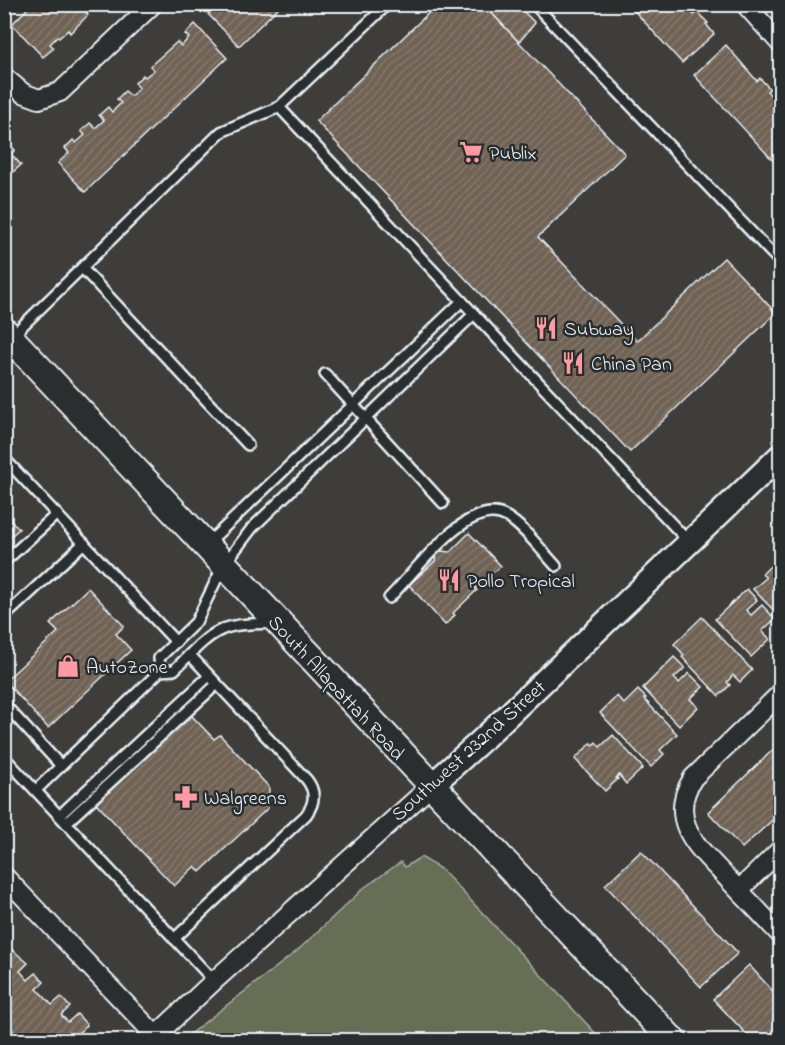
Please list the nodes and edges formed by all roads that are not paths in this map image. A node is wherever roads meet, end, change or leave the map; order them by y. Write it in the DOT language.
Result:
graph roads {
  1 [pos="153,4"];
  2 [pos="388,4"];
  3 [pos="534,4"];
  4 [pos="745,5"];
  5 [pos="780,43"];
  6 [pos="4,77"];
  7 [pos="279,106"];
  8 [pos="780,262"];
  9 [pos="82,268"];
  10 [pos="462,301"];
  11 [pos="474,314"];
  12 [pos="6,337"];
  13 [pos="325,374"];
  14 [pos="353,405"];
  15 [pos="365,418"];
  16 [pos="248,445"];
  17 [pos="780,456"];
  18 [pos="4,458"];
  19 [pos="442,503"];
  20 [pos="57,514"];
  21 [pos="689,542"];
  22 [pos="84,543"];
  23 [pos="205,546"];
  24 [pos="4,562"];
  25 [pos="223,566"];
  26 [pos="556,566"];
  27 [pos="389,598"];
  28 [pos="4,618"];
  29 [pos="277,622"];
  30 [pos="176,642"];
  31 [pos="190,655"];
  32 [pos="160,671"];
  33 [pos="209,676"];
  34 [pos="218,684"];
  35 [pos="780,694"];
  36 [pos="4,704"];
  37 [pos="4,757"];
  38 [pos="61,766"];
  39 [pos="430,786"];
  40 [pos="36,790"];
  41 [pos="63,819"];
  42 [pos="780,850"];
  43 [pos="4,876"];
  44 [pos="739,890"];
  45 [pos="780,934"];
  46 [pos="174,939"];
  47 [pos="214,981"];
  48 [pos="153,1038"];
  49 [pos="672,1041"];
  1 -- 6 [label="street"];
  2 -- 7 [label="lane"];
  3 -- 8 [label="lane"];
  4 -- 5 [label="street"];
  7 -- 9 [label="lane"];
  7 -- 10 [label="lane"];
  9 -- 12 [label="lane"];
  9 -- 16 [label="lane"];
  10 -- 11 [label="lane"];
  10 -- 14 [label="lane"];
  11 -- 15 [label="lane"];
  11 -- 21 [label="lane"];
  12 -- 23 [label="main road, South Allapattah Road"];
  13 -- 14 [label="lane"];
  14 -- 15 [label="lane"];
  14 -- 23 [label="lane"];
  15 -- 19 [label="lane"];
  15 -- 25 [label="lane"];
  17 -- 21 [label="street, Southwest 232nd Street"];
  18 -- 20 [label="lane"];
  20 -- 22 [label="lane"];
  20 -- 24 [label="lane"];
  21 -- 39 [label="street, Southwest 232nd Street"];
  22 -- 28 [label="lane"];
  22 -- 30 [label="lane"];
  23 -- 25 [label="main road, South Allapattah Road"];
  25 -- 29 [label="main road, South Allapattah Road"];
  25 -- 30 [label="lane"];
  26 -- 27 [label="lane"];
  29 -- 31 [label="lane"];
  29 -- 39 [label="main road, South Allapattah Road"];
  30 -- 32 [label="lane"];
  31 -- 32 [label="lane"];
  31 -- 33 [label="lane"];
  32 -- 38 [label="lane"];
  33 -- 34 [label="lane"];
  33 -- 41 [label="lane"];
  34 -- 41 [label="lane"];
  34 -- 46 [label="lane"];
  35 -- 44 [label="street"];
  36 -- 38 [label="lane"];
  37 -- 40 [label="lane"];
  38 -- 40 [label="lane"];
  39 -- 47 [label="street, Southwest 232nd Street"];
  39 -- 49 [label="main road, South Allapattah Road"];
  40 -- 41 [label="lane"];
  41 -- 46 [label="lane"];
  42 -- 44 [label="street"];
  43 -- 48 [label="street"];
  44 -- 45 [label="street"];
  46 -- 47 [label="lane"];
  47 -- 48 [label="street, Southwest 232nd Street"];
}
